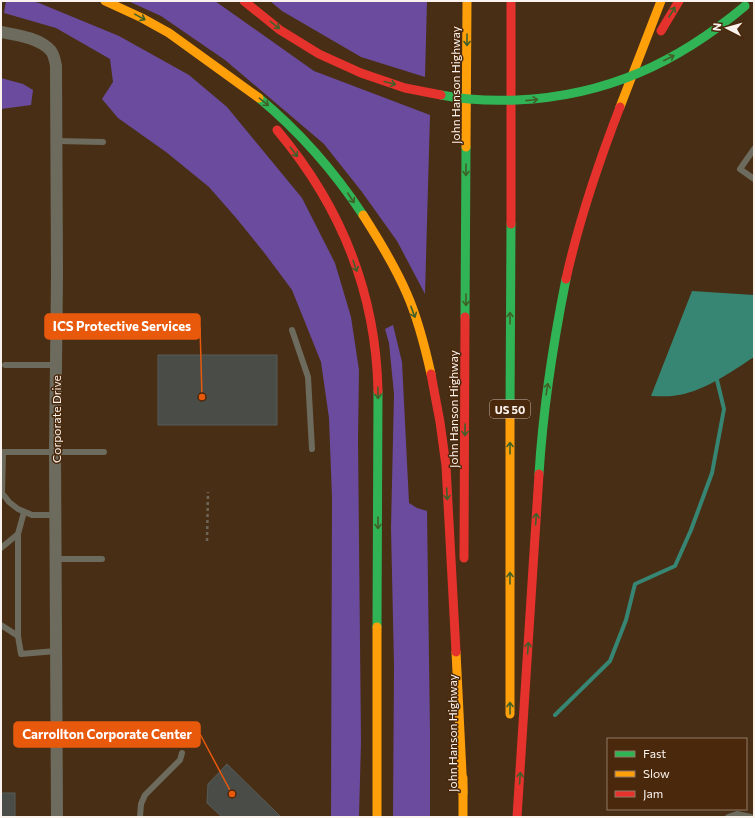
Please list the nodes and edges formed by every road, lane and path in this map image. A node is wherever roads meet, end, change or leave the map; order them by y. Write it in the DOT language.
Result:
graph roads {
  1 [pos="105,1"];
  2 [pos="244,1"];
  3 [pos="467,1"];
  4 [pos="511,1"];
  5 [pos="661,1"];
  6 [pos="679,1"];
  7 [pos="748,4"];
  8 [pos="1,32"];
  9 [pos="210,62"];
  10 [pos="256,107"];
  11 [pos="272,124"];
  12 [pos="56,141"];
  13 [pos="103,142"];
  14 [pos="604,147"];
  15 [pos="754,149"];
  16 [pos="754,179"];
  17 [pos="292,330"];
  18 [pos="5,365"];
  19 [pos="56,365"];
  20 [pos="312,449"];
  21 [pos="55,452"];
  22 [pos="104,452"];
  23 [pos="208,492"];
  24 [pos="24,512"];
  25 [pos="56,515"];
  26 [pos="18,534"];
  27 [pos="207,541"];
  28 [pos="1,548"];
  29 [pos="56,559"];
  30 [pos="102,559"];
  31 [pos="464,564"];
  32 [pos="1,625"];
  33 [pos="464,635"];
  34 [pos="18,636"];
  35 [pos="56,651"];
  36 [pos="510,723"];
  37 [pos="57,740"];
  38 [pos="102,741"];
  39 [pos="182,753"];
  40 [pos="510,786"];
  41 [pos="463,793"];
  42 [pos="57,817"];
  43 [pos="140,817"];
  44 [pos="377,817"];
  45 [pos="463,817"];
  46 [pos="510,817"];
  47 [pos="517,817"];
  48 [pos="728,817"];
  49 [pos="751,817"];
  1 -- 9 [label="highway, one-way"];
  2 -- 7 [label="highway, one-way, bridge"];
  3 -- 31 [label="highway, John Hanson Highway, one-way"];
  36 -- 4 [label="highway, US 50, one-way"];
  5 -- 14 [label="highway"];
  14 -- 6 [label="highway, one-way"];
  8 -- 12 [label="street, Corporate Drive"];
  9 -- 10 [label="highway"];
  9 -- 41 [label="highway, one-way"];
  11 -- 44 [label="highway, one-way"];
  12 -- 13 [label="lane"];
  12 -- 19 [label="street, Corporate Drive"];
  47 -- 14 [label="highway, one-way"];
  15 -- 16 [label="lane"];
  17 -- 20 [label="lane"];
  18 -- 19 [label="lane"];
  19 -- 21 [label="street, Corporate Drive"];
  21 -- 22 [label="lane"];
  21 -- 24 [label="lane"];
  21 -- 25 [label="street, Corporate Drive"];
  23 -- 27 [label="path"];
  24 -- 25 [label="lane"];
  24 -- 26 [label="lane"];
  25 -- 29 [label="street, Corporate Drive"];
  26 -- 28 [label="lane"];
  26 -- 34 [label="lane"];
  29 -- 30 [label="lane"];
  29 -- 35 [label="street, Corporate Drive"];
  32 -- 34 [label="lane"];
  33 -- 41 [label="highway, John Hanson Highway"];
  34 -- 35 [label="lane"];
  35 -- 37 [label="street, Corporate Drive"];
  37 -- 38 [label="lane"];
  37 -- 42 [label="street, Corporate Drive"];
  39 -- 43 [label="lane"];
  40 -- 46 [label="highway"];
  41 -- 45 [label="highway, John Hanson Highway"];
  48 -- 49 [label="lane"];
}
